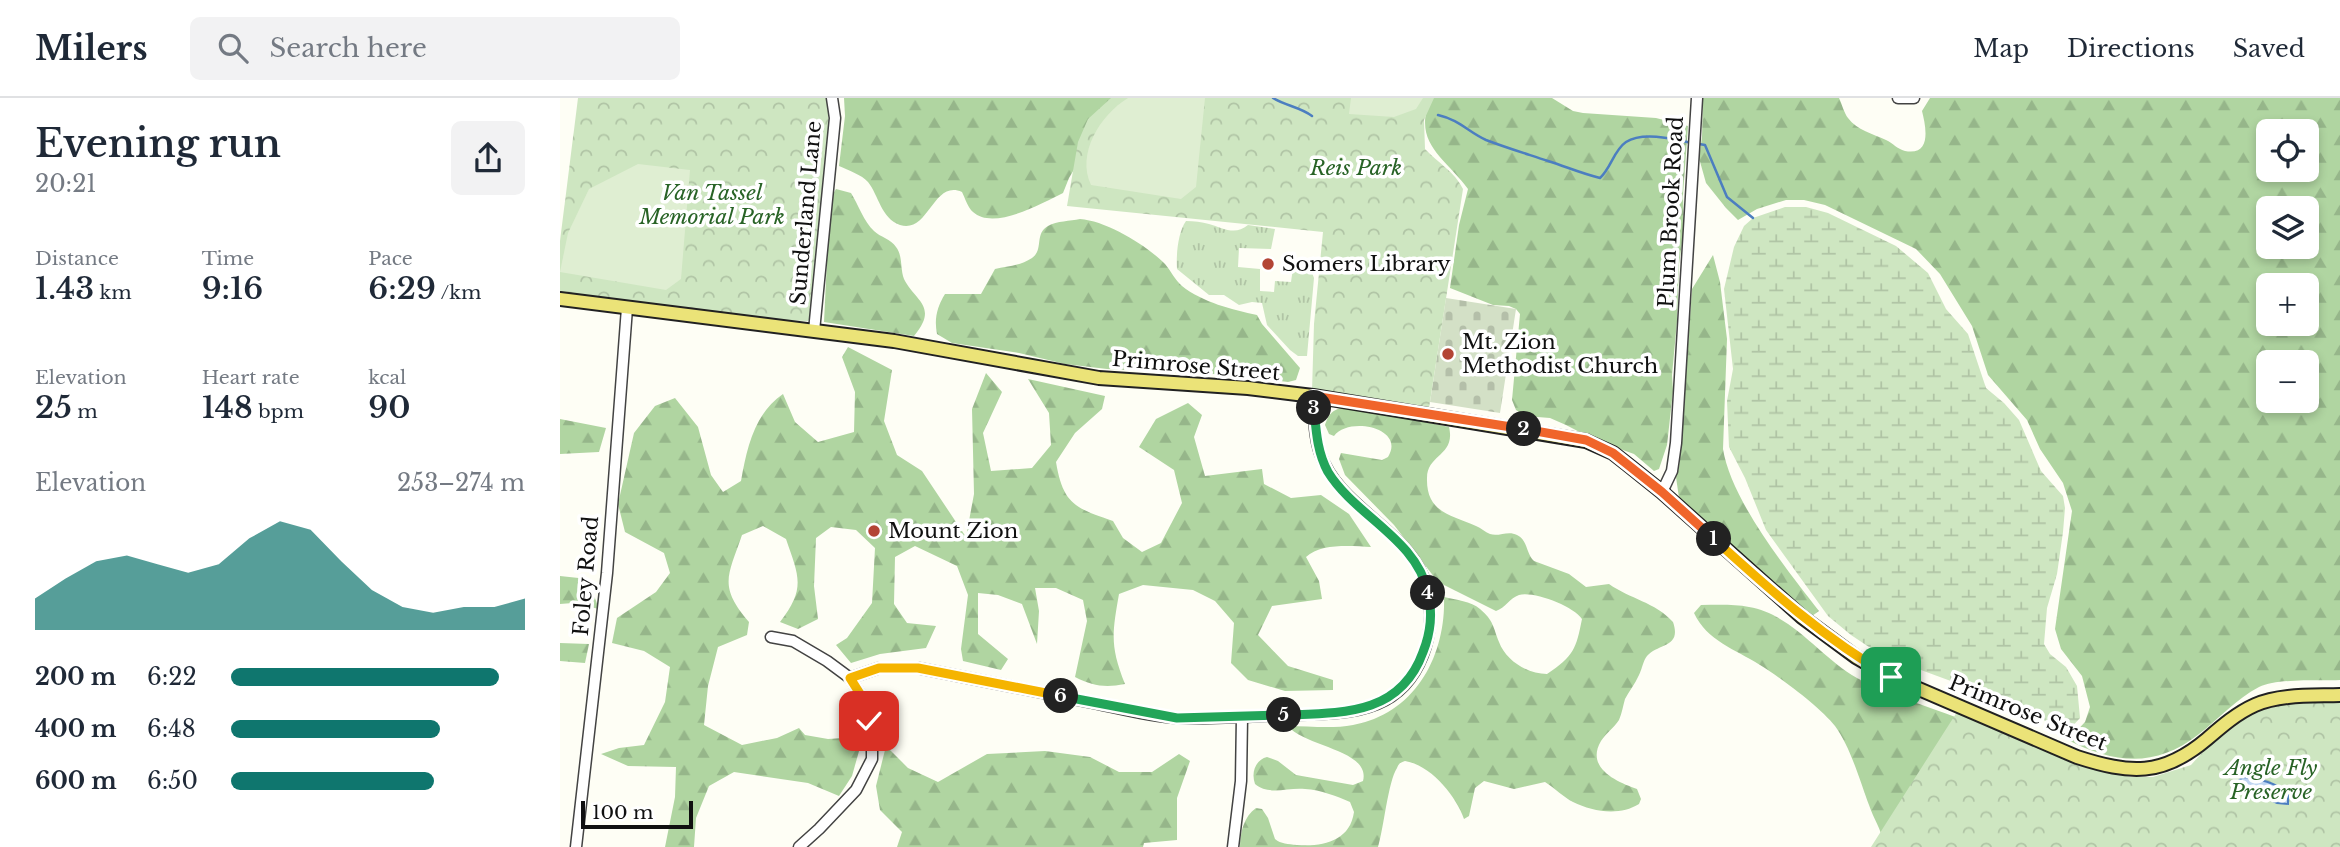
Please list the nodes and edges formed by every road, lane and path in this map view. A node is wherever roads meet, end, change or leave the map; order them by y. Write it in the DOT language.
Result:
graph roads {
  1 [pos="832,98"];
  2 [pos="1697,98"];
  3 [pos="1898,98"];
  4 [pos="1914,98"];
  5 [pos="560,299"];
  6 [pos="627,308"];
  7 [pos="814,331"];
  8 [pos="1313,396"];
  9 [pos="1662,492"];
  10 [pos="771,637"];
  11 [pos="850,678"];
  12 [pos="2340,695"];
  13 [pos="1242,717"];
  14 [pos="576,847"];
  15 [pos="799,847"];
  16 [pos="1233,847"];
  1 -- 7 [label="street, Sunderland Lane"];
  2 -- 9 [label="street, Plum Brook Road"];
  3 -- 4 [label="street"];
  5 -- 6 [label="main road, Primrose Street"];
  6 -- 7 [label="main road, Primrose Street"];
  6 -- 14 [label="street, Foley Road"];
  7 -- 8 [label="main road, Primrose Street"];
  8 -- 9 [label="main road, Primrose Street"];
  8 -- 13 [label="street"];
  9 -- 12 [label="main road, Primrose Street"];
  10 -- 11 [label="street"];
  11 -- 13 [label="street"];
  11 -- 15 [label="street"];
  13 -- 16 [label="street"];
}
